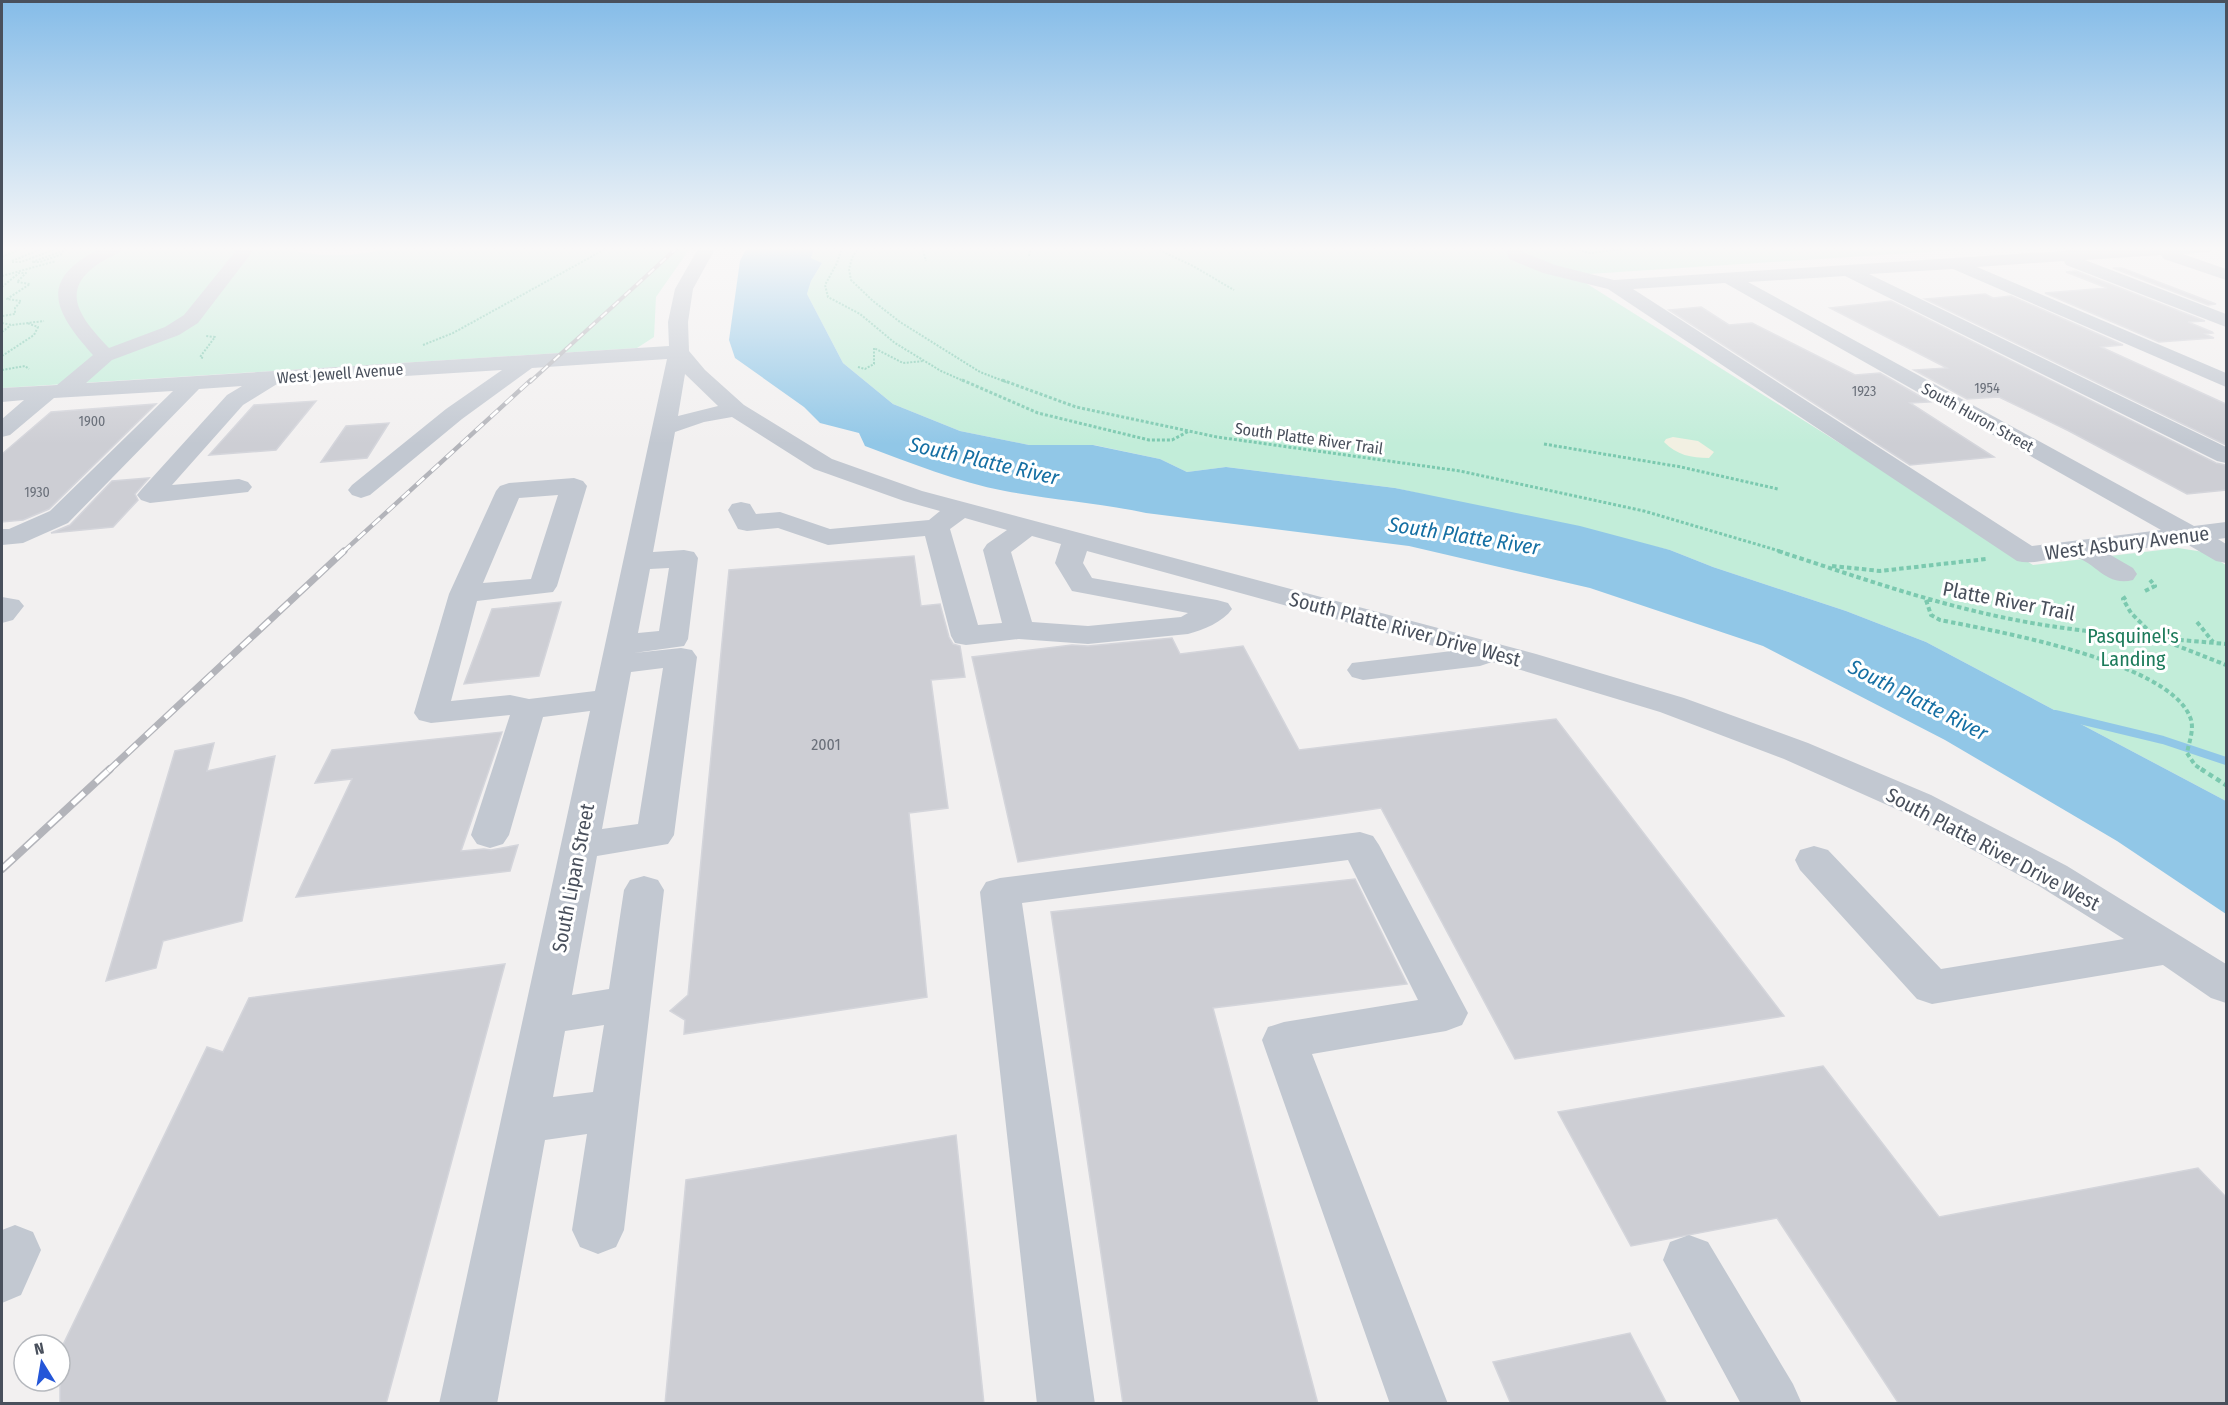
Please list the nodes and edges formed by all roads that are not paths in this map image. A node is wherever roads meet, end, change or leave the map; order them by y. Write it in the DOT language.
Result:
graph roads {
  1 [pos="71,313"];
  2 [pos="196,313"];
  3 [pos="680,313"];
  4 [pos="1656,313"];
  5 [pos="1790,313"];
  6 [pos="1934,313"];
  7 [pos="2068,313"];
  8 [pos="2205,313"];
  9 [pos="2226,321"];
  10 [pos="679,352"];
  11 [pos="105,356"];
  12 [pos="528,361"];
  13 [pos="272,378"];
  14 [pos="2226,381"];
  15 [pos="193,383"];
  16 [pos="56,391"];
  17 [pos="2,395"];
  18 [pos="736,410"];
  19 [pos="664,428"];
  20 [pos="2,430"];
  21 [pos="2226,456"];
  22 [pos="239,487"];
  23 [pos="361,490"];
  24 [pos="741,510"];
  25 [pos="948,518"];
  26 [pos="1028,527"];
  27 [pos="2226,530"];
  28 [pos="2189,534"];
  29 [pos="2,537"];
  30 [pos="1077,541"];
  31 [pos="2092,547"];
  32 [pos="2226,555"];
  33 [pos="637,562"];
  34 [pos="1243,586"];
  35 [pos="2133,586"];
  36 [pos="464,594"];
  37 [pos="2,606"];
  38 [pos="1216,610"];
  39 [pos="2,614"];
  40 [pos="1019,630"];
  41 [pos="1500,654"];
  42 [pos="616,669"];
  43 [pos="1363,670"];
  44 [pos="530,709"];
  45 [pos="490,835"];
  46 [pos="580,844"];
  47 [pos="1814,860"];
  48 [pos="644,890"];
  49 [pos="2170,948"];
  50 [pos="2226,987"];
  51 [pos="628,1004"];
  52 [pos="545,1016"];
  53 [pos="614,1110"];
  54 [pos="524,1122"];
  55 [pos="598,1230"];
  56 [pos="1689,1260"];
  57 [pos="468,1404"];
  58 [pos="1066,1404"];
  59 [pos="1419,1404"];
  60 [pos="1773,1404"];
  1 -- 11 [label="street"];
  2 -- 11 [label="street"];
  3 -- 10 [label="street"];
  4 -- 31 [label="street, West Asbury Avenue"];
  5 -- 28 [label="street, South Huron Street"];
  6 -- 21 [label="street"];
  7 -- 14 [label="street"];
  8 -- 9 [label="street"];
  10 -- 12 [label="street, West Jewell Avenue"];
  10 -- 18 [label="street, South Platte River Drive West"];
  10 -- 19 [label="street, South Lipan Street"];
  11 -- 16 [label="street"];
  12 -- 13 [label="street, West Jewell Avenue"];
  12 -- 23 [label="street"];
  13 -- 15 [label="street, West Jewell Avenue"];
  13 -- 22 [label="street"];
  15 -- 16 [label="street, West Jewell Avenue"];
  15 -- 29 [label="street"];
  16 -- 17 [label="street, West Jewell Avenue"];
  16 -- 20 [label="street"];
  18 -- 19 [label="street"];
  18 -- 25 [label="street, South Platte River Drive West"];
  19 -- 33 [label="street, South Lipan Street"];
  24 -- 25 [label="street"];
  25 -- 26 [label="street, South Platte River Drive West"];
  25 -- 40 [label="street"];
  26 -- 30 [label="street, South Platte River Drive West"];
  26 -- 40 [label="street"];
  27 -- 28 [label="street, West Asbury Avenue"];
  28 -- 31 [label="street, West Asbury Avenue"];
  28 -- 32 [label="street, South Huron Street"];
  30 -- 34 [label="street, South Platte River Drive West"];
  30 -- 38 [label="street"];
  31 -- 35 [label="street"];
  33 -- 42 [label="street, South Lipan Street"];
  33 -- 42 [label="street"];
  34 -- 38 [label="street"];
  34 -- 41 [label="street, South Platte River Drive West"];
  36 -- 36 [label="street"];
  36 -- 44 [label="street"];
  37 -- 39 [label="street"];
  38 -- 40 [label="street"];
  41 -- 43 [label="street"];
  41 -- 49 [label="street, South Platte River Drive West"];
  42 -- 44 [label="street"];
  42 -- 46 [label="street, South Lipan Street"];
  42 -- 46 [label="street"];
  44 -- 45 [label="street"];
  46 -- 52 [label="street, South Lipan Street"];
  47 -- 49 [label="street"];
  48 -- 51 [label="street"];
  49 -- 50 [label="street, South Platte River Drive West"];
  51 -- 52 [label="street"];
  51 -- 53 [label="street"];
  52 -- 54 [label="street, South Lipan Street"];
  53 -- 54 [label="street"];
  53 -- 55 [label="street"];
  54 -- 57 [label="street, South Lipan Street"];
  56 -- 60 [label="street"];
  58 -- 59 [label="street"];
}
